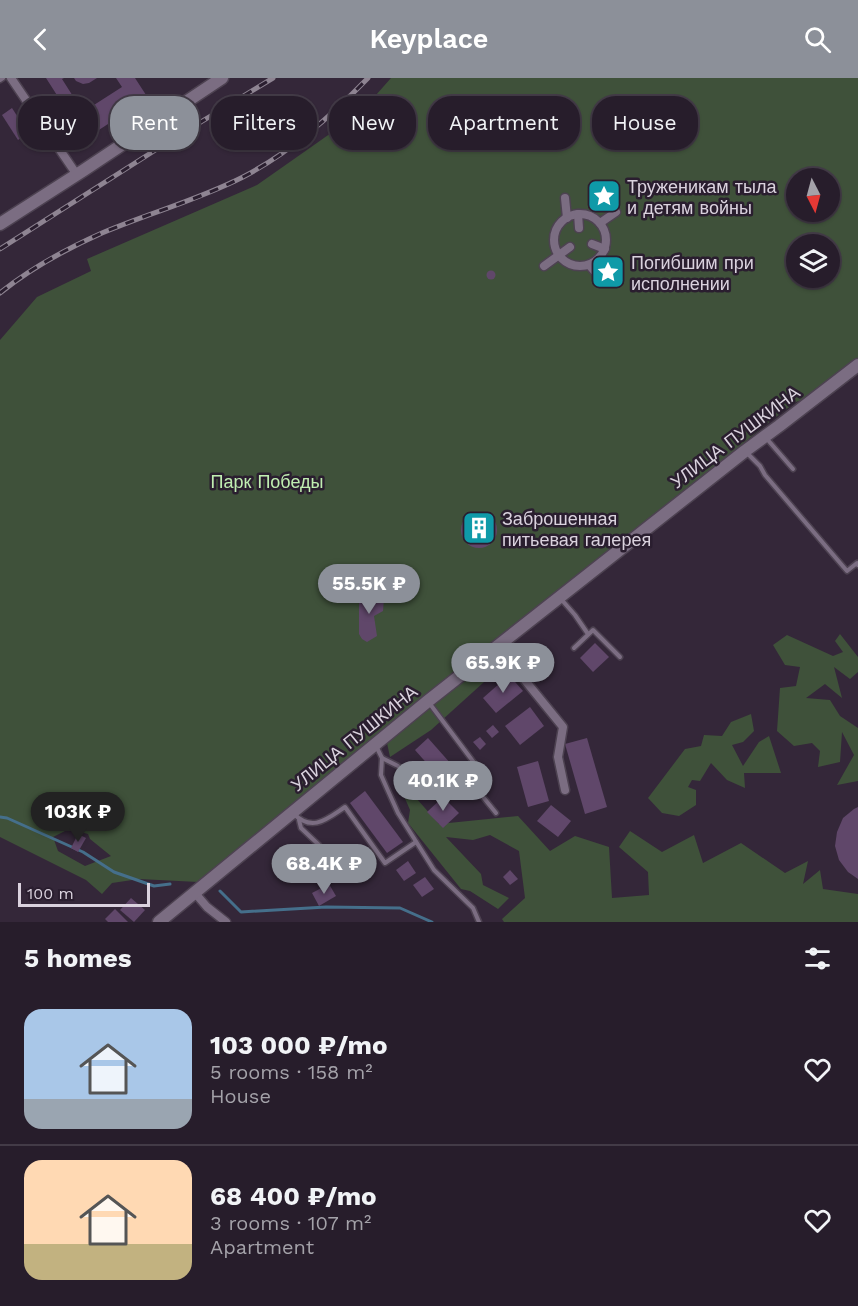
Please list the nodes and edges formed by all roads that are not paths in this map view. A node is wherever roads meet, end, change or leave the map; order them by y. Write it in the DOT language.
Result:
graph roads {
  1 [pos="11,78"];
  2 [pos="222,78"];
  3 [pos="76,175"];
  4 [pos="565,198"];
  5 [pos="616,212"];
  6 [pos="578,214"];
  7 [pos="567,218"];
  8 [pos="600,223"];
  9 [pos="0,224"];
  10 [pos="579,228"];
  11 [pos="592,244"];
  12 [pos="570,247"];
  13 [pos="605,249"];
  14 [pos="559,255"];
  15 [pos="589,265"];
  16 [pos="544,266"];
  17 [pos="602,280"];
  18 [pos="858,365"];
  19 [pos="764,436"];
  20 [pos="745,451"];
  21 [pos="793,469"];
  22 [pos="858,564"];
  23 [pos="559,597"];
  24 [pos="588,634"];
  25 [pos="497,646"];
  26 [pos="574,648"];
  27 [pos="620,657"];
  28 [pos="428,701"];
  29 [pos="375,744"];
  30 [pos="382,758"];
  31 [pos="565,790"];
  32 [pos="425,796"];
  33 [pos="496,813"];
  34 [pos="295,816"];
  35 [pos="416,842"];
  36 [pos="319,845"];
  37 [pos="196,892"];
  38 [pos="159,922"];
  39 [pos="226,922"];
  40 [pos="479,922"];
  1 -- 3 [label="street"];
  2 -- 3 [label="street"];
  3 -- 9 [label="street"];
  4 -- 7 [label="street"];
  5 -- 8 [label="street"];
  6 -- 7 [label="street"];
  6 -- 8 [label="street"];
  6 -- 10 [label="street"];
  7 -- 14 [label="street"];
  8 -- 13 [label="street"];
  11 -- 13 [label="street"];
  12 -- 14 [label="street"];
  13 -- 15 [label="street"];
  14 -- 15 [label="street"];
  14 -- 16 [label="street"];
  15 -- 17 [label="street"];
  18 -- 19 [label="street, УЛИЦА ПУШКИНА"];
  19 -- 20 [label="street, УЛИЦА ПУШКИНА"];
  19 -- 21 [label="lane"];
  20 -- 22 [label="lane"];
  20 -- 23 [label="street, УЛИЦА ПУШКИНА"];
  23 -- 24 [label="lane"];
  23 -- 25 [label="street, УЛИЦА ПУШКИНА"];
  24 -- 26 [label="lane"];
  24 -- 27 [label="lane"];
  25 -- 28 [label="street, УЛИЦА ПУШКИНА"];
  25 -- 31 [label="street"];
  28 -- 29 [label="street, УЛИЦА ПУШКИНА"];
  28 -- 33 [label="lane"];
  29 -- 30 [label="lane"];
  29 -- 34 [label="street, УЛИЦА ПУШКИНА"];
  30 -- 32 [label="lane"];
  30 -- 35 [label="lane"];
  34 -- 35 [label="lane"];
  34 -- 36 [label="lane"];
  34 -- 37 [label="street, УЛИЦА ПУШКИНА"];
  35 -- 40 [label="lane"];
  37 -- 38 [label="street, УЛИЦА ПУШКИНА"];
  37 -- 39 [label="street"];
}
